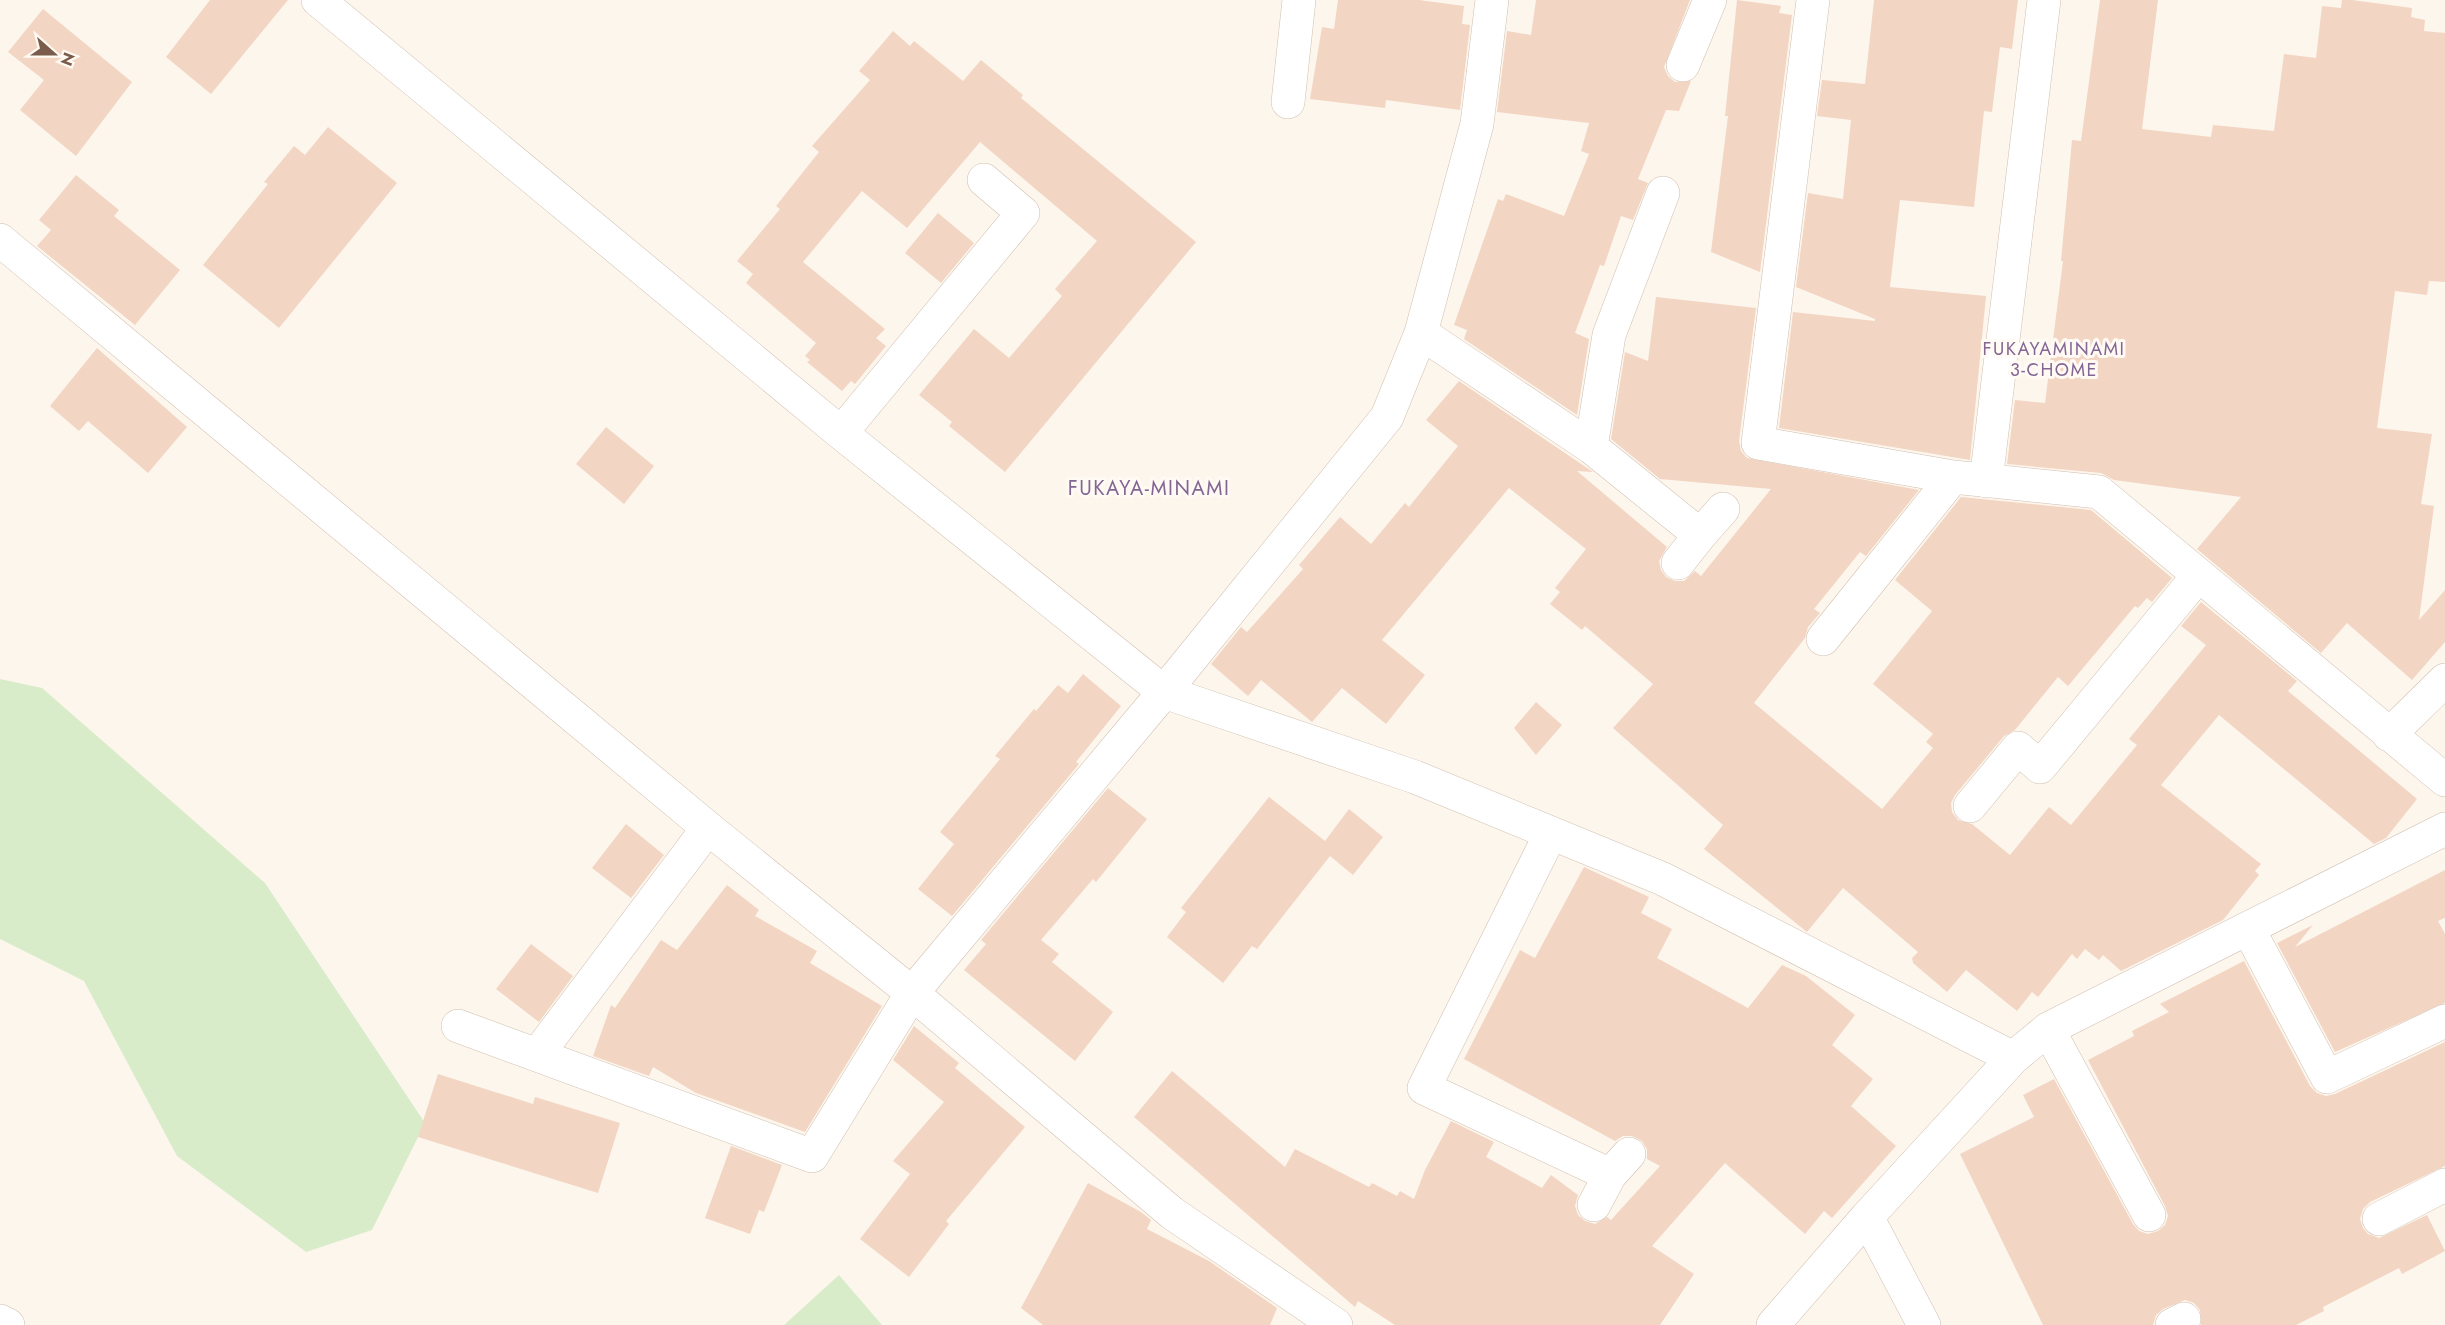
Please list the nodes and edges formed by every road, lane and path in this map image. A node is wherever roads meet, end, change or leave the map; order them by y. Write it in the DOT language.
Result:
graph roads {
  1 [pos="318,0"];
  2 [pos="1299,0"];
  3 [pos="1492,0"];
  4 [pos="1710,0"];
  5 [pos="1813,0"];
  6 [pos="2044,0"];
  7 [pos="1683,65"];
  8 [pos="1288,102"];
  9 [pos="984,180"];
  10 [pos="1663,193"];
  11 [pos="0,240"];
  12 [pos="1421,333"];
  13 [pos="841,433"];
  14 [pos="1591,447"];
  15 [pos="1953,477"];
  16 [pos="1986,481"];
  17 [pos="1723,509"];
  18 [pos="1700,535"];
  19 [pos="1678,563"];
  20 [pos="2198,576"];
  21 [pos="1823,639"];
  22 [pos="2445,680"];
  23 [pos="1164,692"];
  24 [pos="2389,735"];
  25 [pos="2445,780"];
  26 [pos="1970,806"];
  27 [pos="708,828"];
  28 [pos="2445,830"];
  29 [pos="1551,833"];
  30 [pos="2249,930"];
  31 [pos="912,993"];
  32 [pos="2445,1021"];
  33 [pos="458,1026"];
  34 [pos="2048,1029"];
  35 [pos="537,1055"];
  36 [pos="2013,1058"];
  37 [pos="2445,1185"];
  38 [pos="1594,1205"];
  39 [pos="2149,1215"];
  40 [pos="1867,1217"];
  41 [pos="2379,1219"];
  42 [pos="0,1321"];
  43 [pos="8,1325"];
  44 [pos="1336,1325"];
  45 [pos="1773,1325"];
  46 [pos="1924,1325"];
  1 -- 13 [label="street"];
  2 -- 8 [label="street"];
  3 -- 12 [label="street"];
  4 -- 7 [label="street"];
  5 -- 15 [label="street"];
  6 -- 16 [label="street"];
  9 -- 13 [label="street"];
  10 -- 14 [label="street"];
  11 -- 27 [label="street"];
  12 -- 14 [label="street"];
  12 -- 23 [label="street"];
  13 -- 23 [label="street"];
  14 -- 18 [label="street"];
  15 -- 16 [label="street"];
  15 -- 21 [label="street"];
  16 -- 20 [label="street"];
  17 -- 18 [label="street"];
  18 -- 19 [label="street"];
  20 -- 24 [label="street"];
  20 -- 26 [label="street"];
  22 -- 24 [label="street"];
  23 -- 29 [label="street"];
  23 -- 31 [label="street"];
  24 -- 25 [label="street"];
  27 -- 31 [label="street"];
  27 -- 35 [label="street"];
  28 -- 30 [label="street"];
  29 -- 36 [label="street"];
  29 -- 38 [label="street"];
  30 -- 32 [label="street"];
  30 -- 34 [label="street"];
  31 -- 35 [label="street"];
  31 -- 44 [label="street"];
  33 -- 35 [label="street"];
  34 -- 36 [label="street"];
  34 -- 39 [label="street"];
  36 -- 40 [label="street"];
  37 -- 41 [label="street"];
  40 -- 45 [label="street"];
  40 -- 46 [label="street"];
  42 -- 43 [label="street"];
}
